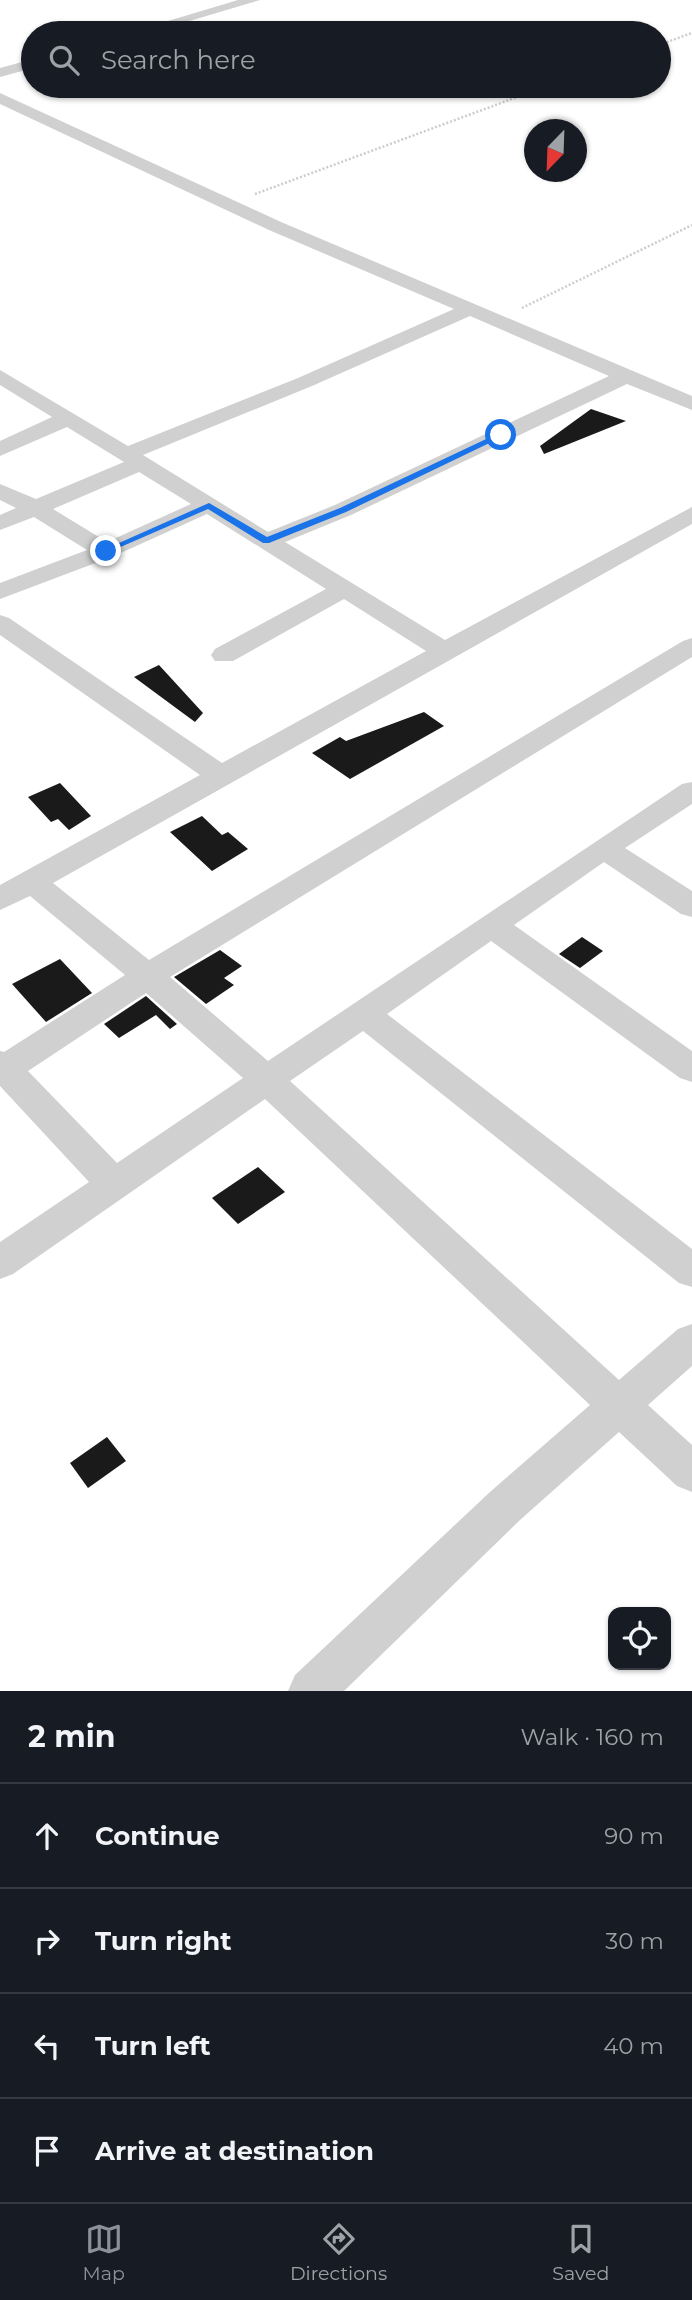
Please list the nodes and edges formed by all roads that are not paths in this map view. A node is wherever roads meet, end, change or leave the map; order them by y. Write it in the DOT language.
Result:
graph roads {
  1 [pos="253,0"];
  2 [pos="178,21"];
  3 [pos="21,67"];
  4 [pos="0,73"];
  5 [pos="0,99"];
  6 [pos="470,309"];
  7 [pos="0,376"];
  8 [pos="626,376"];
  9 [pos="692,404"];
  10 [pos="68,418"];
  11 [pos="0,449"];
  12 [pos="133,459"];
  13 [pos="0,491"];
  14 [pos="209,505"];
  15 [pos="37,509"];
  16 [pos="692,514"];
  17 [pos="0,523"];
  18 [pos="266,541"];
  19 [pos="106,551"];
  20 [pos="344,589"];
  21 [pos="0,592"];
  22 [pos="0,623"];
  23 [pos="692,646"];
  24 [pos="443,650"];
  25 [pos="224,655"];
  26 [pos="222,777"];
  27 [pos="692,791"];
  28 [pos="604,848"];
  29 [pos="31,881"];
  30 [pos="0,898"];
  31 [pos="692,906"];
  32 [pos="491,925"];
  33 [pos="148,976"];
  34 [pos="363,1013"];
  35 [pos="2,1068"];
  36 [pos="692,1069"];
  37 [pos="267,1080"];
  38 [pos="114,1184"];
  39 [pos="0,1262"];
  40 [pos="692,1271"];
  41 [pos="692,1341"];
  42 [pos="618,1406"];
  43 [pos="692,1472"];
  44 [pos="311,1691"];
  1 -- 2 [label="street"];
  3 -- 4 [label="street"];
  5 -- 6 [label="street"];
  6 -- 8 [label="street"];
  6 -- 12 [label="street"];
  7 -- 10 [label="street"];
  8 -- 9 [label="street"];
  8 -- 18 [label="street"];
  10 -- 11 [label="street"];
  10 -- 12 [label="street"];
  12 -- 14 [label="street"];
  12 -- 15 [label="street"];
  13 -- 15 [label="street"];
  14 -- 18 [label="street"];
  14 -- 19 [label="street"];
  15 -- 17 [label="street"];
  15 -- 19 [label="street"];
  16 -- 24 [label="street"];
  18 -- 20 [label="street"];
  19 -- 21 [label="street"];
  20 -- 24 [label="street"];
  20 -- 25 [label="street"];
  22 -- 26 [label="street"];
  23 -- 33 [label="street"];
  24 -- 26 [label="street"];
  26 -- 29 [label="street"];
  27 -- 28 [label="street"];
  28 -- 31 [label="street"];
  28 -- 32 [label="street"];
  29 -- 30 [label="street"];
  29 -- 33 [label="street"];
  32 -- 34 [label="street"];
  32 -- 36 [label="street"];
  33 -- 35 [label="street"];
  33 -- 37 [label="street"];
  34 -- 37 [label="street"];
  34 -- 40 [label="street"];
  35 -- 38 [label="street"];
  37 -- 38 [label="street"];
  37 -- 42 [label="street"];
  38 -- 39 [label="street"];
  41 -- 42 [label="street"];
  42 -- 43 [label="street"];
  42 -- 44 [label="street"];
}
